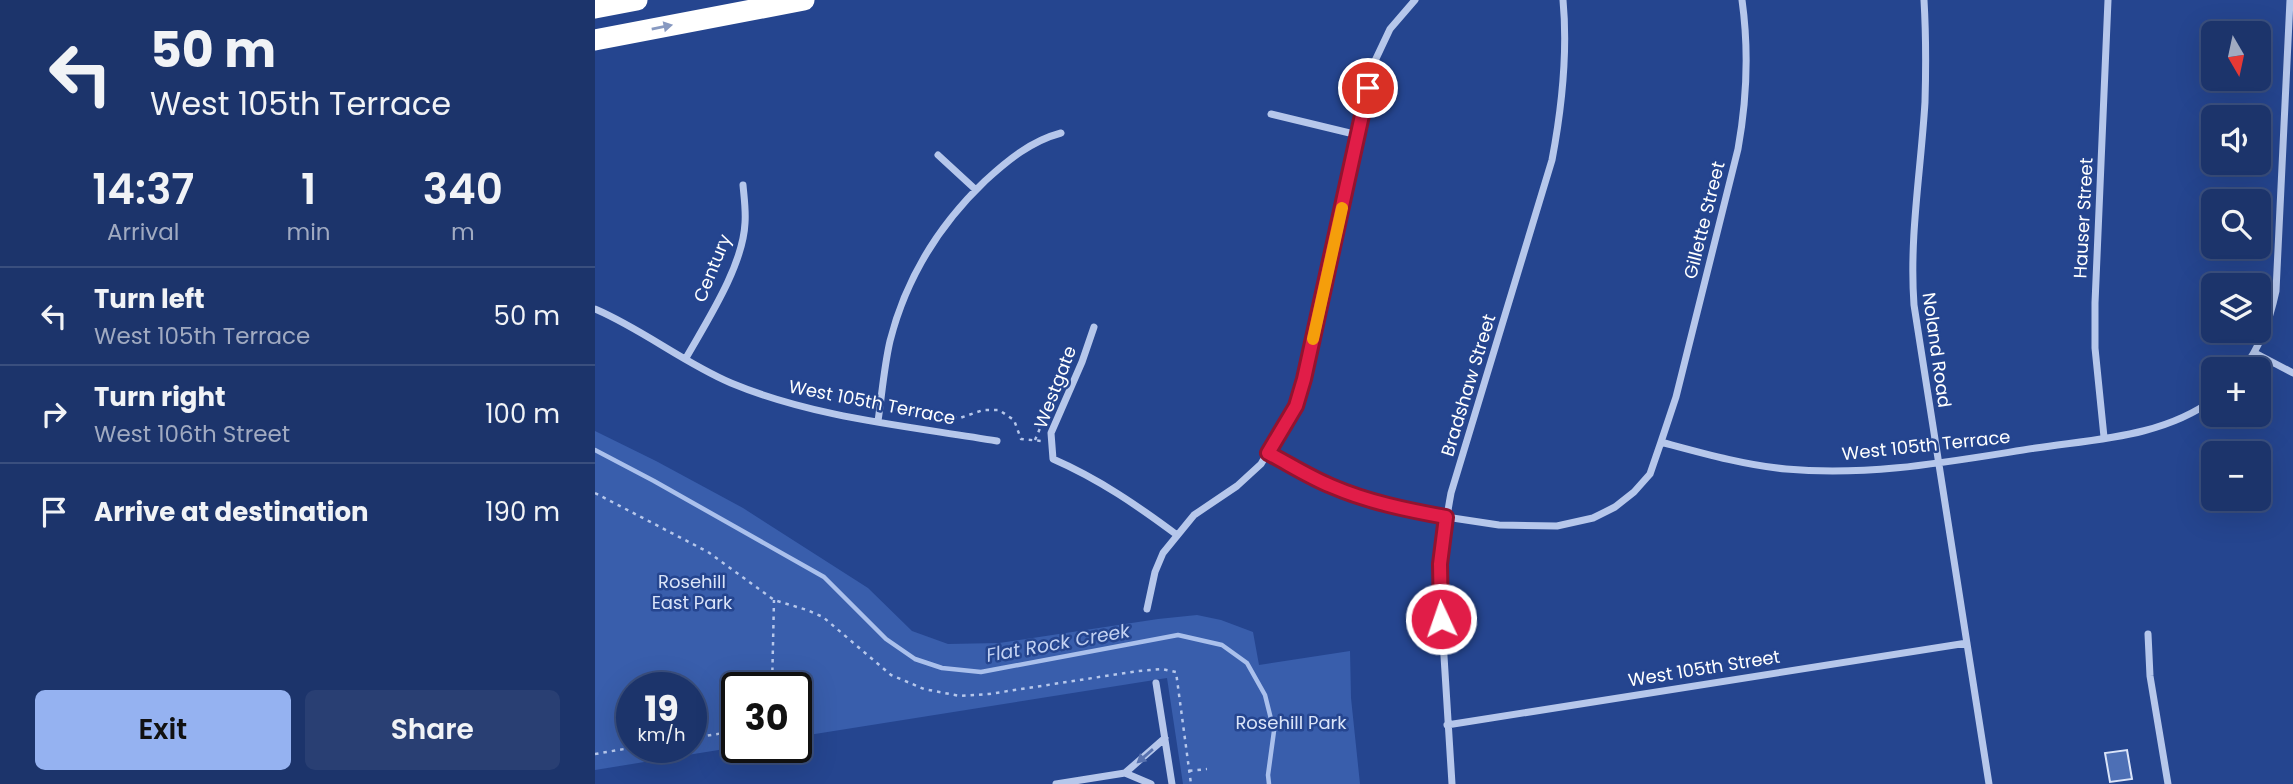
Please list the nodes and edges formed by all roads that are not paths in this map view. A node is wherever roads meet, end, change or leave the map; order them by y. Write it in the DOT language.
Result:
graph roads {
  1 [pos="638,0"];
  2 [pos="804,0"];
  3 [pos="1415,0"];
  4 [pos="1563,0"];
  5 [pos="1742,0"];
  6 [pos="1924,0"];
  7 [pos="2108,0"];
  8 [pos="2290,0"];
  9 [pos="595,8"];
  10 [pos="595,40"];
  11 [pos="1271,114"];
  12 [pos="1062,133"];
  13 [pos="1358,135"];
  14 [pos="938,155"];
  15 [pos="2283,159"];
  16 [pos="2293,160"];
  17 [pos="743,184"];
  18 [pos="976,190"];
  19 [pos="595,309"];
  20 [pos="1094,327"];
  21 [pos="2255,353"];
  22 [pos="2252,357"];
  23 [pos="686,358"];
  24 [pos="2293,373"];
  25 [pos="2201,407"];
  26 [pos="878,421"];
  27 [pos="2103,437"];
  28 [pos="997,441"];
  29 [pos="1661,442"];
  30 [pos="1268,453"];
  31 [pos="1938,463"];
  32 [pos="1446,517"];
  33 [pos="1177,536"];
  34 [pos="1147,609"];
  35 [pos="2148,634"];
  36 [pos="1967,643"];
  37 [pos="1156,682"];
  38 [pos="1447,725"];
  39 [pos="1165,738"];
  40 [pos="1125,773"];
  41 [pos="1056,784"];
  42 [pos="1151,784"];
  43 [pos="1172,784"];
  44 [pos="1452,784"];
  45 [pos="1989,784"];
  46 [pos="2168,784"];
  1 -- 9 [label="highway"];
  10 -- 2 [label="highway, one-way"];
  3 -- 13 [label="street"];
  4 -- 32 [label="street, Bradshaw Street"];
  5 -- 29 [label="street, Gillette Street"];
  6 -- 31 [label="street, Noland Road"];
  7 -- 27 [label="street, Hauser Street"];
  8 -- 15 [label="street"];
  11 -- 13 [label="street"];
  12 -- 18 [label="street"];
  13 -- 30 [label="street"];
  14 -- 18 [label="street"];
  15 -- 16 [label="street"];
  15 -- 21 [label="street"];
  17 -- 23 [label="street, Century"];
  18 -- 26 [label="street"];
  19 -- 23 [label="street, West 105th Terrace"];
  20 -- 33 [label="street, Westgate"];
  21 -- 22 [label="street"];
  21 -- 24 [label="street"];
  23 -- 26 [label="street, West 105th Terrace"];
  25 -- 27 [label="street, West 105th Terrace"];
  26 -- 28 [label="street, West 105th Terrace"];
  27 -- 31 [label="street, West 105th Terrace"];
  29 -- 31 [label="street, West 105th Terrace"];
  29 -- 32 [label="street"];
  30 -- 32 [label="street"];
  30 -- 33 [label="street"];
  31 -- 36 [label="street, Noland Road"];
  32 -- 38 [label="street, Bradshaw Street"];
  33 -- 34 [label="street"];
  35 -- 46 [label="street"];
  36 -- 38 [label="street, West 105th Street"];
  36 -- 45 [label="street, Noland Road"];
  37 -- 39 [label="street"];
  38 -- 44 [label="street, Bradshaw Street"];
  39 -- 40 [label="street, one-way"];
  39 -- 43 [label="street"];
  40 -- 41 [label="street"];
  40 -- 42 [label="street"];
}
